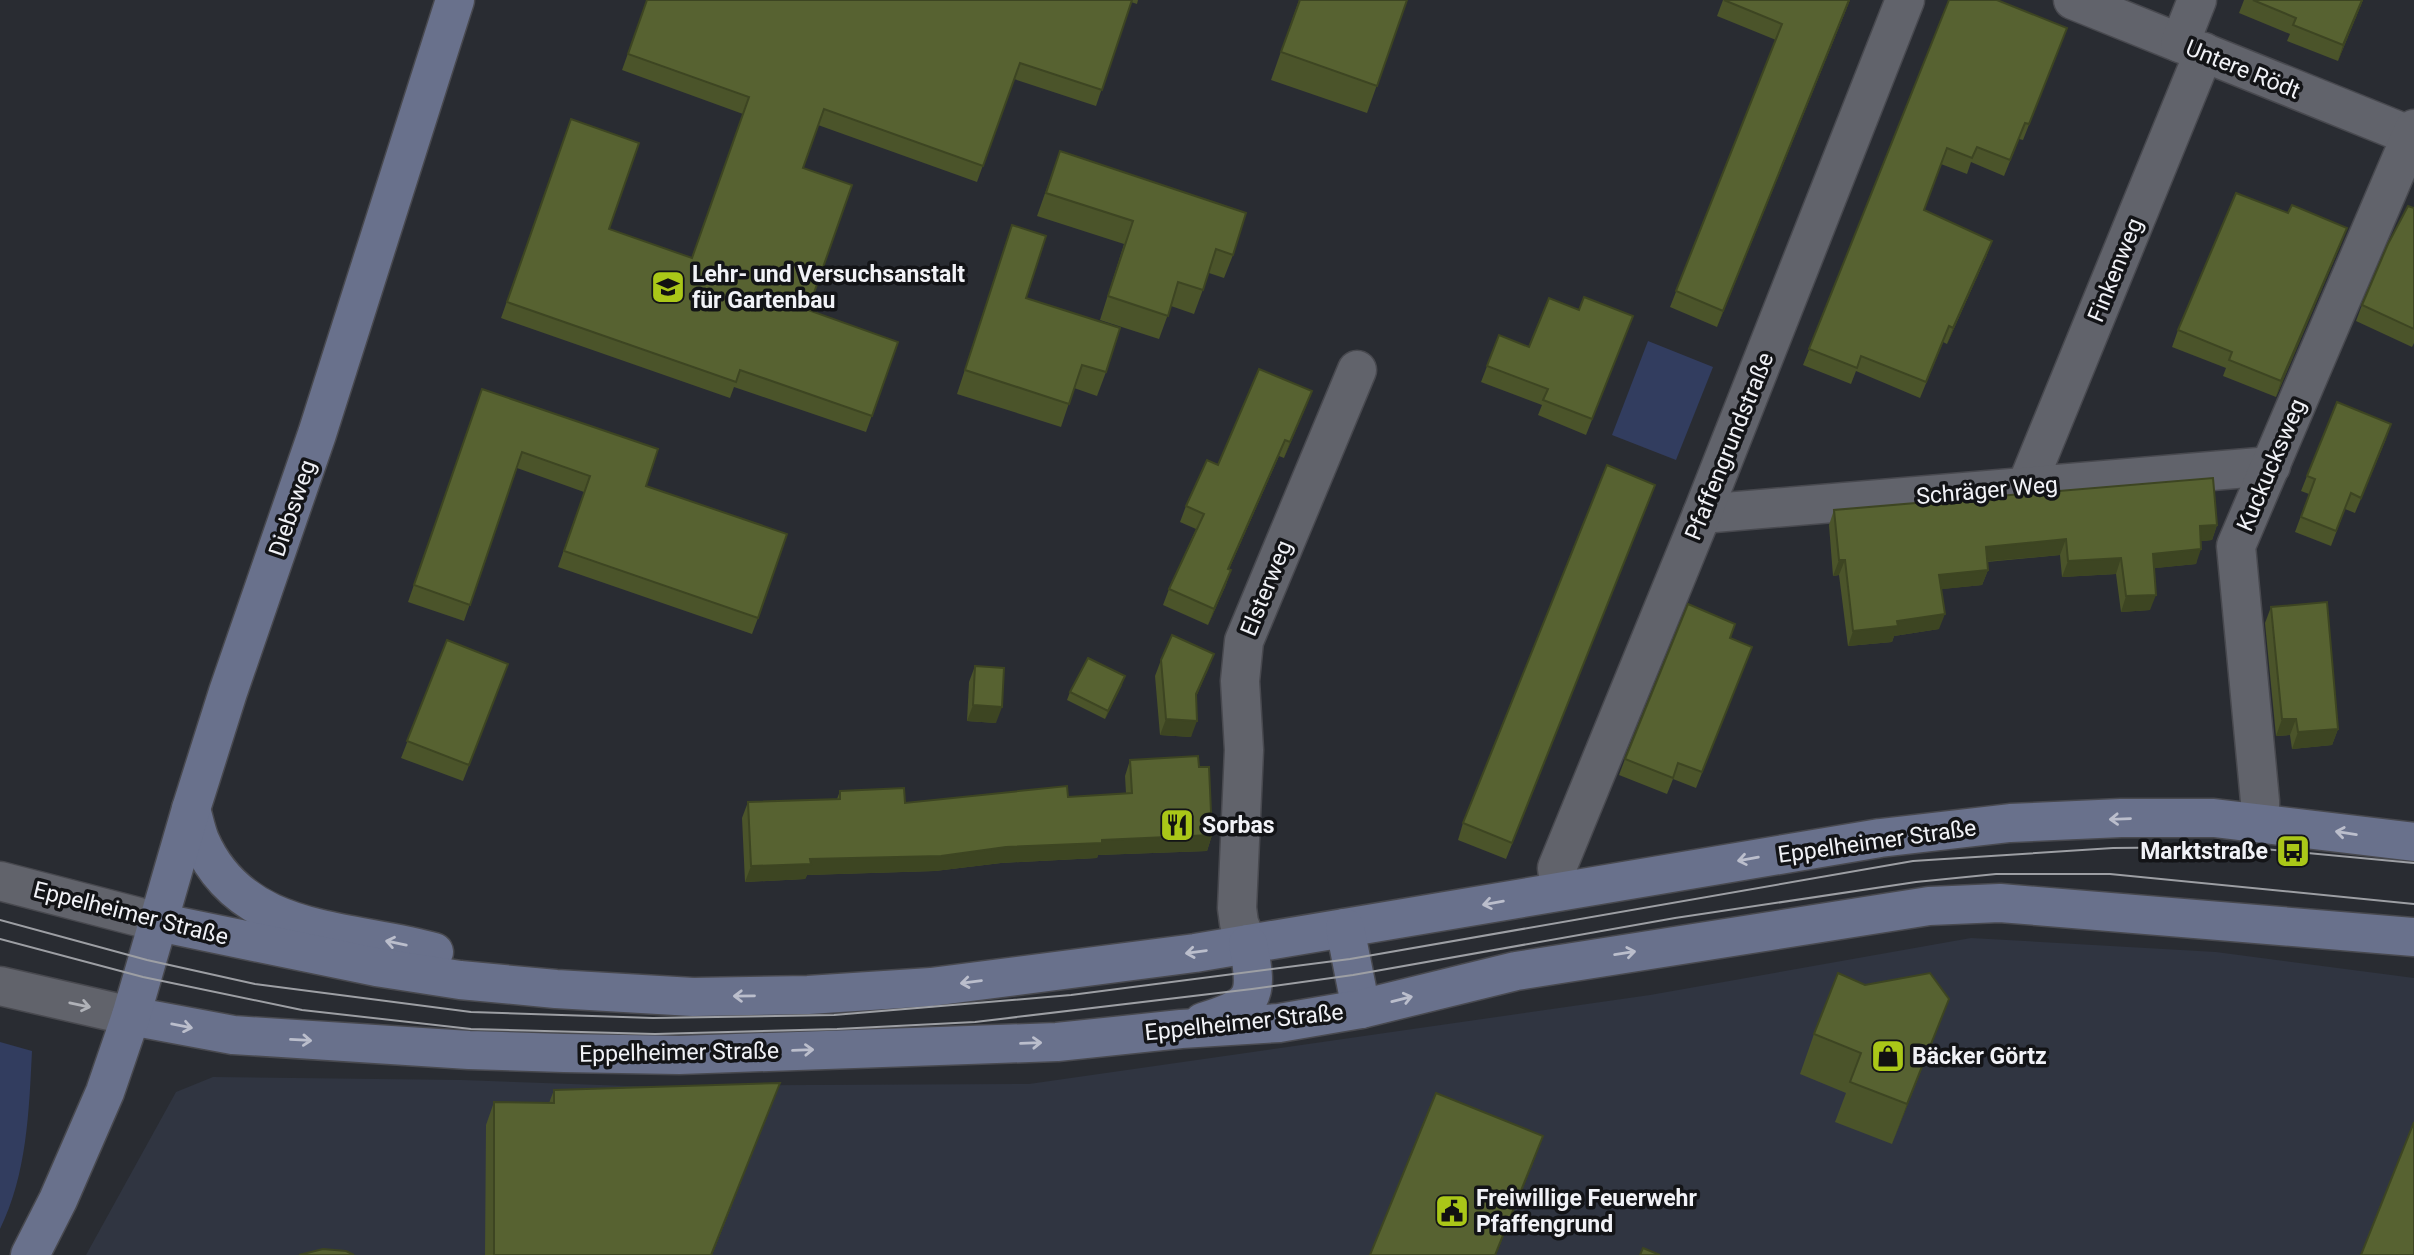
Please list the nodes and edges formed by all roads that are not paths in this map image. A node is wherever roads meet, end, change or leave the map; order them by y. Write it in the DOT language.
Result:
graph roads {
  1 [pos="456,0"];
  2 [pos="1905,0"];
  3 [pos="2073,0"];
  4 [pos="2197,0"];
  5 [pos="2192,48"];
  6 [pos="2413,134"];
  7 [pos="1357,370"];
  8 [pos="2271,467"];
  9 [pos="2026,487"];
  10 [pos="1702,514"];
  11 [pos="191,809"];
  12 [pos="2260,822"];
  13 [pos="2414,842"];
  14 [pos="0,881"];
  15 [pos="1560,891"];
  16 [pos="158,922"];
  17 [pos="1345,928"];
  18 [pos="2414,937"];
  19 [pos="1248,944"];
  20 [pos="0,986"];
  21 [pos="556,989"];
  22 [pos="1361,1009"];
  23 [pos="131,1016"];
  24 [pos="1181,1029"];
  25 [pos="30,1255"];
  1 -- 11 [label="main road, Diebsweg"];
  2 -- 10 [label="street, Pfaffengrundstraße"];
  3 -- 5 [label="street, Untere Rödt"];
  4 -- 5 [label="street, Finkenweg"];
  5 -- 6 [label="street, Untere Rödt"];
  5 -- 9 [label="street, Finkenweg"];
  6 -- 8 [label="street, Kuckucksweg"];
  7 -- 19 [label="street, Elsterweg"];
  8 -- 9 [label="street, Schräger Weg"];
  8 -- 12 [label="street, Kuckucksweg"];
  9 -- 10 [label="street, Schräger Weg"];
  10 -- 15 [label="street, Pfaffengrundstraße"];
  11 -- 16 [label="main road, Diebsweg"];
  21 -- 11 [label="main road, one-way"];
  13 -- 12 [label="main road, Eppelheimer Straße, one-way"];
  12 -- 15 [label="main road, Eppelheimer Straße, one-way"];
  14 -- 16 [label="street, Eppelheimer Straße"];
  15 -- 17 [label="main road, Eppelheimer Straße, one-way"];
  16 -- 21 [label="main road, Eppelheimer Straße"];
  16 -- 23 [label="main road, Diebsweg"];
  17 -- 19 [label="main road, Eppelheimer Straße"];
  17 -- 22 [label="main road, Eppelheimer Straße"];
  22 -- 18 [label="main road, Eppelheimer Straße, one-way"];
  19 -- 21 [label="main road, Eppelheimer Straße, one-way"];
  19 -- 24 [label="main road"];
  20 -- 23 [label="street, Eppelheimer Straße, one-way"];
  22 -- 24 [label="main road, Eppelheimer Straße"];
  23 -- 24 [label="main road, Eppelheimer Straße, one-way"];
  23 -- 25 [label="main road, Diebsweg"];
}
